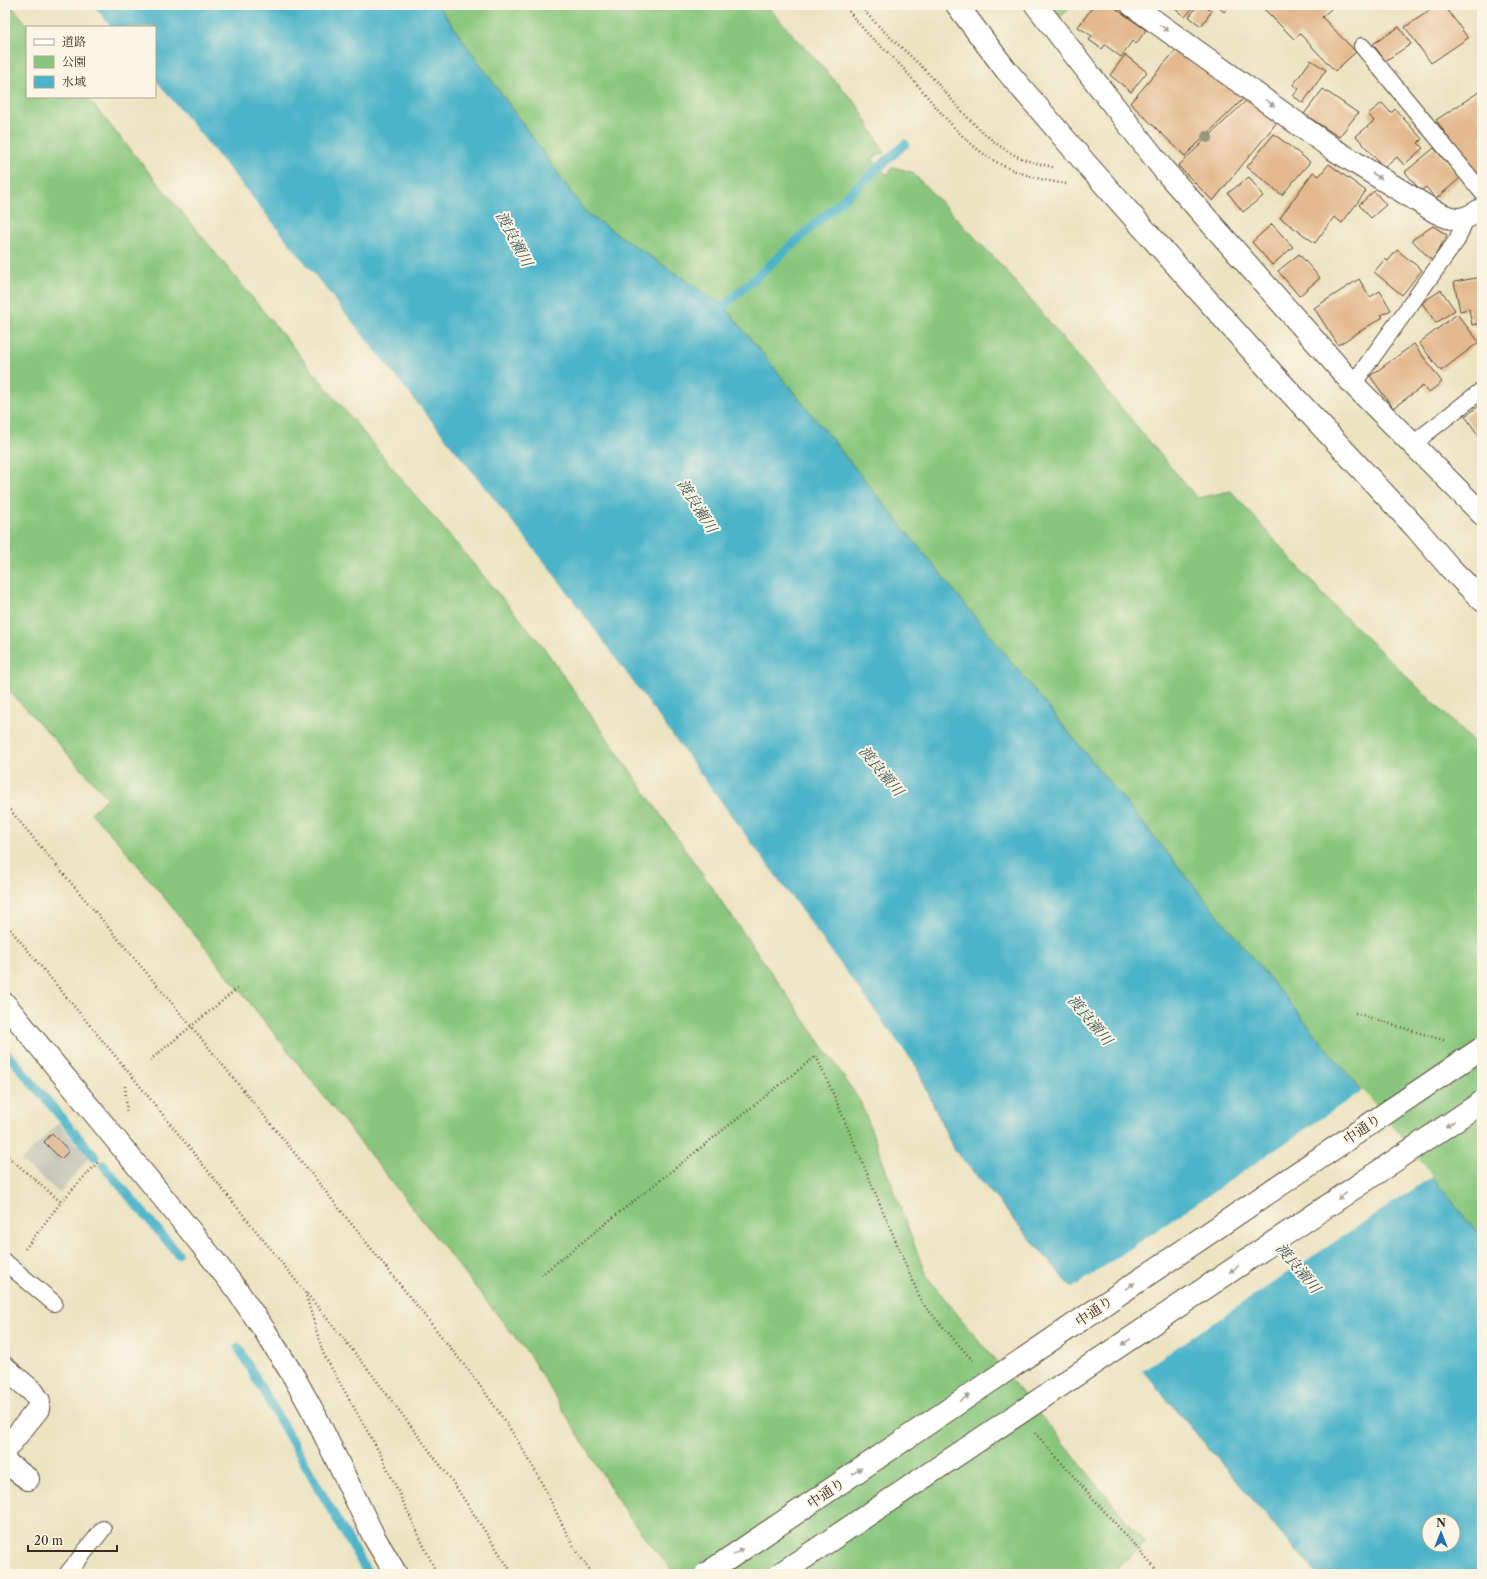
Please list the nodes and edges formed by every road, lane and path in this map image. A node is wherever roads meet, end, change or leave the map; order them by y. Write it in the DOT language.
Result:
graph roads {
  1 [pos="844,5"];
  2 [pos="859,5"];
  3 [pos="958,5"];
  4 [pos="1036,5"];
  5 [pos="1132,5"];
  6 [pos="1362,46"];
  7 [pos="1054,167"];
  8 [pos="1070,185"];
  9 [pos="1478,211"];
  10 [pos="1353,384"];
  11 [pos="1482,390"];
  12 [pos="1413,446"];
  13 [pos="1478,503"];
  14 [pos="1482,600"];
  15 [pos="5,804"];
  16 [pos="5,923"];
  17 [pos="238,988"];
  18 [pos="5,1004"];
  19 [pos="1355,1013"];
  20 [pos="191,1026"];
  21 [pos="1452,1042"];
  22 [pos="1482,1048"];
  23 [pos="150,1060"];
  24 [pos="1482,1102"];
  25 [pos="5,1154"];
  26 [pos="95,1165"];
  27 [pos="61,1202"];
  28 [pos="20,1254"];
  29 [pos="5,1262"];
  30 [pos="540,1275"];
  31 [pos="305,1292"];
  32 [pos="54,1303"];
  33 [pos="978,1367"];
  34 [pos="5,1368"];
  35 [pos="1034,1432"];
  36 [pos="5,1450"];
  37 [pos="5,1462"];
  38 [pos="28,1479"];
  39 [pos="103,1529"];
  40 [pos="67,1574"];
  41 [pos="396,1574"];
  42 [pos="437,1574"];
  43 [pos="513,1574"];
  44 [pos="593,1574"];
  45 [pos="706,1574"];
  46 [pos="780,1574"];
  47 [pos="1160,1574"];
  1 -- 8 [label="path"];
  2 -- 7 [label="path"];
  3 -- 14 [label="street"];
  4 -- 10 [label="street"];
  5 -- 9 [label="street, one-way"];
  6 -- 9 [label="lane"];
  9 -- 10 [label="lane"];
  10 -- 12 [label="street"];
  11 -- 12 [label="lane"];
  12 -- 13 [label="street"];
  15 -- 20 [label="path"];
  16 -- 31 [label="path"];
  17 -- 20 [label="path"];
  18 -- 41 [label="street"];
  19 -- 21 [label="path"];
  20 -- 23 [label="path"];
  20 -- 44 [label="path"];
  45 -- 22 [label="street, 中通り, one-way, bridge"];
  24 -- 46 [label="street, one-way, bridge"];
  25 -- 27 [label="path"];
  26 -- 27 [label="path"];
  27 -- 28 [label="path"];
  29 -- 32 [label="lane"];
  30 -- 33 [label="path"];
  31 -- 42 [label="path"];
  31 -- 43 [label="path"];
  34 -- 36 [label="street"];
  35 -- 47 [label="path"];
  37 -- 38 [label="street"];
  39 -- 40 [label="lane"];
}
